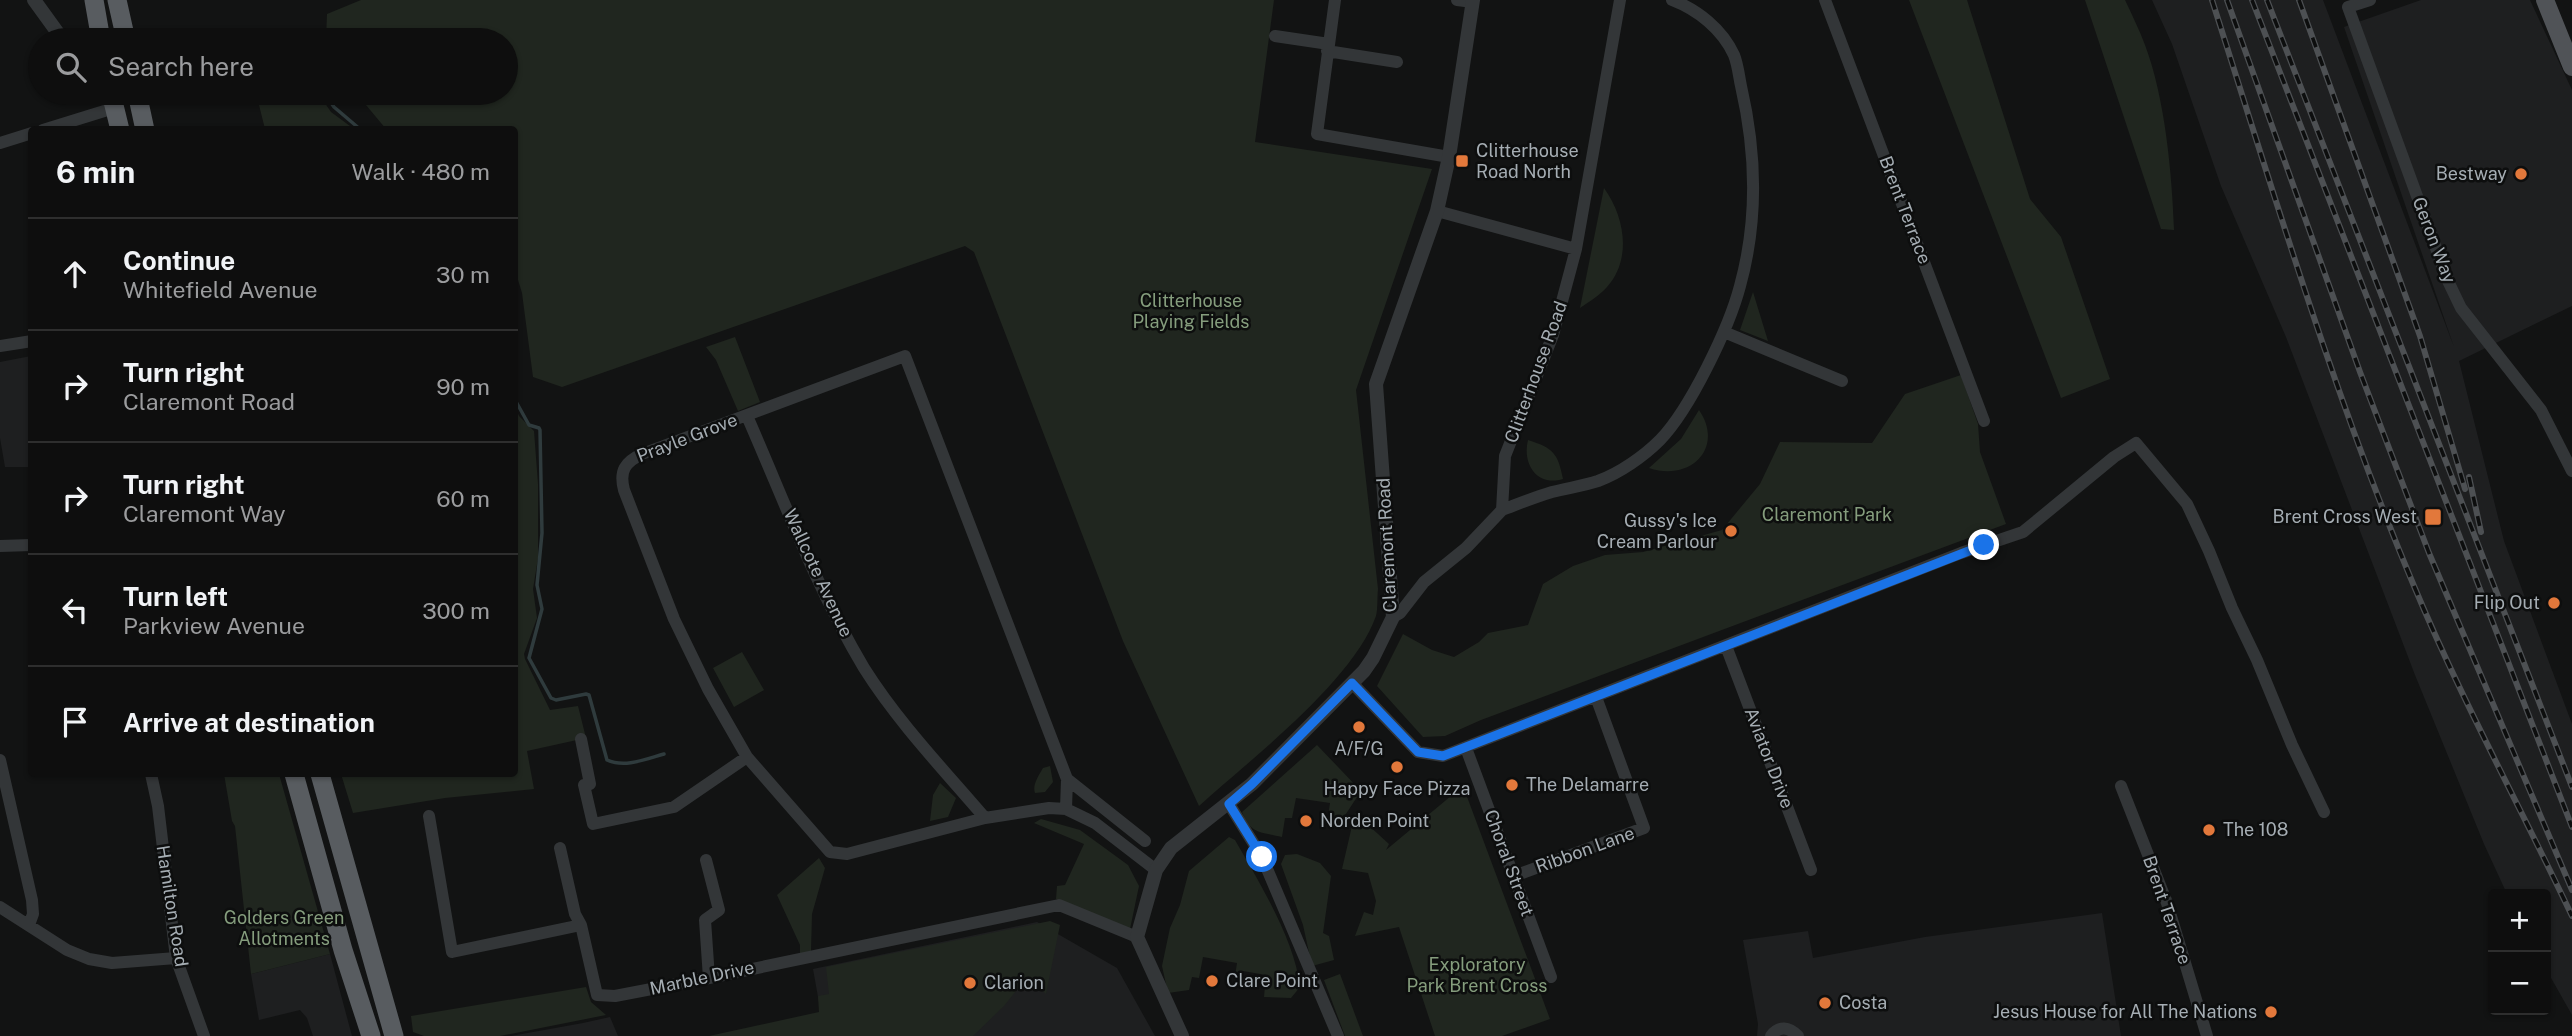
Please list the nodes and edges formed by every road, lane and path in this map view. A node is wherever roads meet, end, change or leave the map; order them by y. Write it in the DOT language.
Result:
graph roads {
  1 [pos="34,0"];
  2 [pos="94,0"];
  3 [pos="117,0"];
  4 [pos="1335,0"];
  5 [pos="1457,0"];
  6 [pos="1620,0"];
  7 [pos="1672,0"];
  8 [pos="1825,0"];
  9 [pos="2370,0"];
  10 [pos="2545,0"];
  11 [pos="2557,0"];
  12 [pos="1473,1"];
  13 [pos="54,28"];
  14 [pos="99,28"];
  15 [pos="123,28"];
  16 [pos="1275,36"];
  17 [pos="2572,38"];
  18 [pos="1328,47"];
  19 [pos="1397,62"];
  20 [pos="2572,67"];
  21 [pos="101,105"];
  22 [pos="114,105"];
  23 [pos="140,105"];
  24 [pos="52,126"];
  25 [pos="119,126"];
  26 [pos="144,126"];
  27 [pos="28,134"];
  28 [pos="0,143"];
  29 [pos="1449,157"];
  30 [pos="1437,211"];
  31 [pos="1576,249"];
  32 [pos="1724,332"];
  33 [pos="28,342"];
  34 [pos="0,346"];
  35 [pos="1842,381"];
  36 [pos="747,415"];
  37 [pos="1984,421"];
  38 [pos="2572,471"];
  39 [pos="1502,510"];
  40 [pos="28,545"];
  41 [pos="0,546"];
  42 [pos="1393,617"];
  43 [pos="1726,646"];
  44 [pos="1352,683"];
  45 [pos="1596,697"];
  46 [pos="581,739"];
  47 [pos="1470,747"];
  48 [pos="747,757"];
  49 [pos="0,760"];
  50 [pos="152,777"];
  51 [pos="295,777"];
  52 [pos="321,777"];
  53 [pos="1067,779"];
  54 [pos="2121,786"];
  55 [pos="1229,804"];
  56 [pos="1066,809"];
  57 [pos="2324,812"];
  58 [pos="429,816"];
  59 [pos="985,818"];
  60 [pos="1145,841"];
  61 [pos="560,848"];
  62 [pos="706,860"];
  63 [pos="1156,870"];
  64 [pos="1811,870"];
  65 [pos="1514,876"];
  66 [pos="1,911"];
  67 [pos="29,925"];
  68 [pos="581,925"];
  69 [pos="1137,937"];
  70 [pos="176,958"];
  71 [pos="1552,977"];
  72 [pos="709,978"];
  73 [pos="204,1036"];
  74 [pos="370,1036"];
  75 [pos="394,1036"];
  76 [pos="1182,1036"];
  77 [pos="1338,1036"];
  78 [pos="1771,1036"];
  79 [pos="1798,1036"];
  80 [pos="2207,1036"];
  1 -- 13 [label="street"];
  2 -- 14 [label="highway"];
  3 -- 15 [label="highway"];
  4 -- 18 [label="street"];
  5 -- 12 [label="street"];
  6 -- 31 [label="street, Clitterhouse Road"];
  7 -- 32 [label="street"];
  8 -- 37 [label="street, Brent Terrace"];
  9 -- 38 [label="street, Geron Way"];
  10 -- 20 [label="main road"];
  11 -- 17 [label="main road"];
  12 -- 29 [label="street, Claremont Road"];
  16 -- 18 [label="street"];
  18 -- 19 [label="street"];
  18 -- 29 [label="street"];
  21 -- 24 [label="street"];
  22 -- 25 [label="highway"];
  23 -- 26 [label="highway"];
  27 -- 28 [label="street"];
  29 -- 30 [label="street, Claremont Road"];
  30 -- 31 [label="street"];
  30 -- 42 [label="street, Claremont Road"];
  31 -- 39 [label="street, Clitterhouse Road"];
  32 -- 35 [label="street"];
  32 -- 39 [label="street"];
  33 -- 34 [label="street"];
  36 -- 48 [label="street, Prayle Grove"];
  36 -- 53 [label="street, Prayle Grove"];
  36 -- 59 [label="street, Wallcote Avenue"];
  39 -- 42 [label="street"];
  40 -- 41 [label="street"];
  42 -- 44 [label="street, Claremont Road"];
  43 -- 45 [label="street"];
  43 -- 57 [label="street"];
  43 -- 64 [label="street, Aviator Drive"];
  44 -- 47 [label="street"];
  44 -- 55 [label="street, Claremont Road"];
  45 -- 47 [label="street"];
  45 -- 65 [label="street, Ribbon Lane"];
  46 -- 48 [label="street"];
  47 -- 65 [label="street, Choral Street"];
  48 -- 59 [label="street, Prayle Grove"];
  49 -- 67 [label="street"];
  50 -- 70 [label="street, Hamilton Road"];
  51 -- 74 [label="highway"];
  52 -- 75 [label="highway"];
  53 -- 56 [label="street, Prayle Grove"];
  53 -- 60 [label="street"];
  54 -- 80 [label="street, Brent Terrace"];
  55 -- 63 [label="street, Claremont Road"];
  55 -- 77 [label="street"];
  56 -- 59 [label="street, Prayle Grove"];
  56 -- 63 [label="street, Prayle Grove"];
  58 -- 68 [label="street"];
  61 -- 68 [label="street"];
  62 -- 72 [label="street"];
  63 -- 69 [label="street, Claremont Road"];
  65 -- 71 [label="street, Choral Street"];
  66 -- 67 [label="street"];
  67 -- 70 [label="street"];
  68 -- 72 [label="street, Marble Drive"];
  69 -- 72 [label="street, Marble Drive"];
  69 -- 76 [label="street"];
  70 -- 73 [label="street, Hamilton Road"];
  78 -- 79 [label="street"];
}
